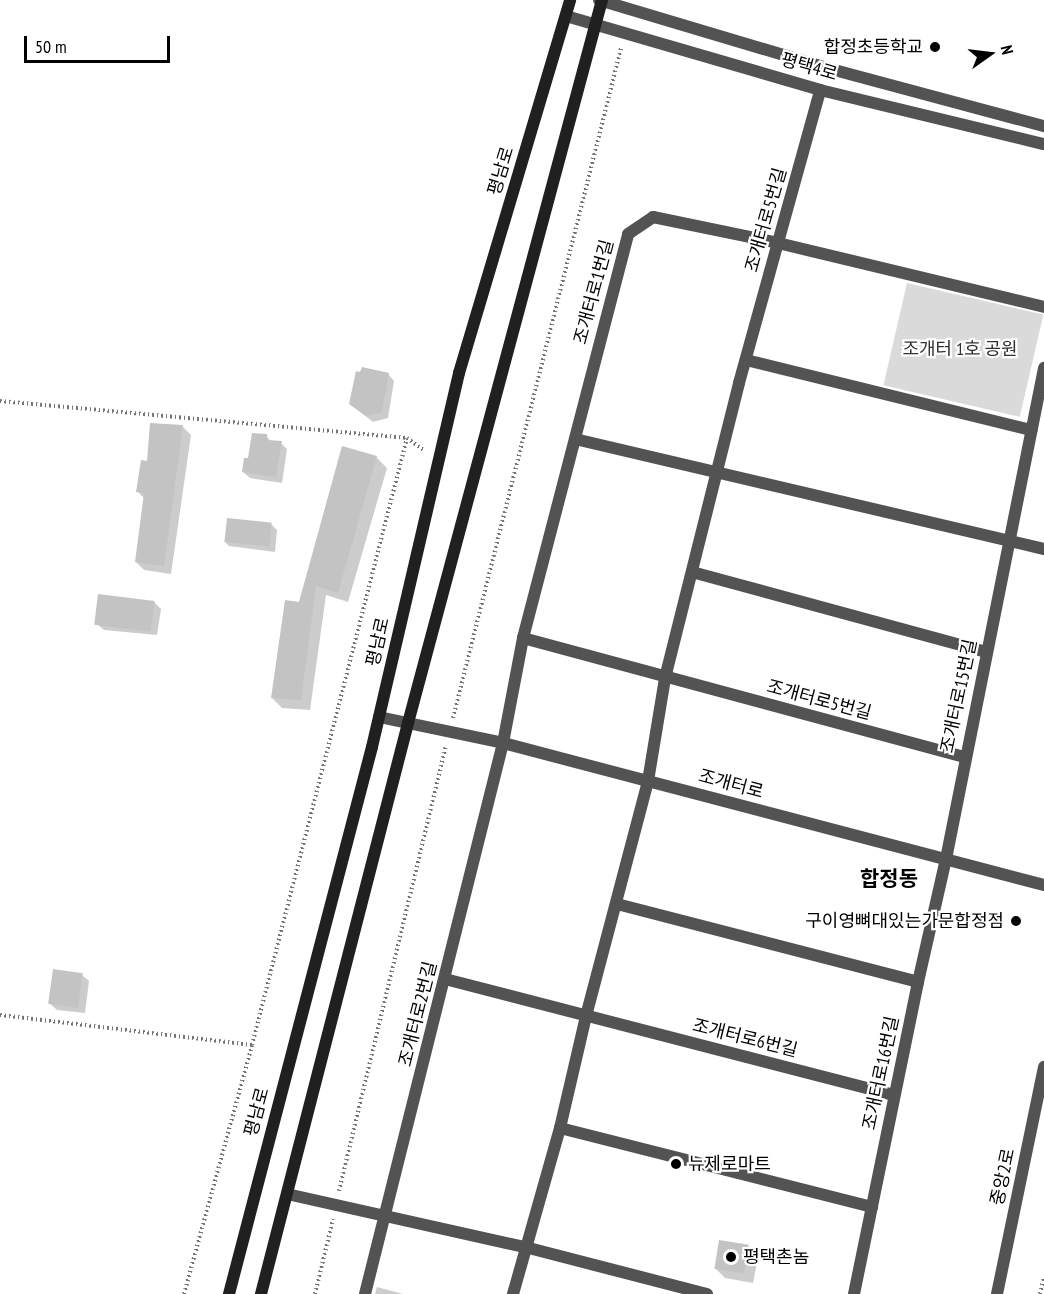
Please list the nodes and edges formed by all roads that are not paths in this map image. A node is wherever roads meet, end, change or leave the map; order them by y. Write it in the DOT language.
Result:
graph roads {
  1 [pos="570,0"];
  2 [pos="601,0"];
  3 [pos="566,16"];
  4 [pos="596,22"];
  5 [pos="820,90"];
  6 [pos="1044,126"];
  7 [pos="1044,144"];
  8 [pos="778,243"];
  9 [pos="1044,308"];
  10 [pos="746,360"];
  11 [pos="1044,368"];
  12 [pos="1032,430"];
  13 [pos="575,439"];
  14 [pos="717,472"];
  15 [pos="1010,540"];
  16 [pos="1044,549"];
  17 [pos="692,572"];
  18 [pos="523,638"];
  19 [pos="986,652"];
  20 [pos="665,678"];
  21 [pos="379,717"];
  22 [pos="408,723"];
  23 [pos="503,743"];
  24 [pos="965,757"];
  25 [pos="648,781"];
  26 [pos="946,860"];
  27 [pos="1044,885"];
  28 [pos="617,903"];
  29 [pos="446,979"];
  30 [pos="918,982"];
  31 [pos="586,1016"];
  32 [pos="1044,1067"];
  33 [pos="894,1095"];
  34 [pos="560,1128"];
  35 [pos="287,1194"];
  36 [pos="872,1207"];
  37 [pos="385,1214"];
  38 [pos="525,1246"];
  39 [pos="229,1294"];
  40 [pos="261,1294"];
  41 [pos="365,1294"];
  42 [pos="513,1294"];
  43 [pos="707,1294"];
  44 [pos="854,1294"];
  45 [pos="997,1294"];
  1 -- 3 [label="main road, 평남로"];
  2 -- 4 [label="main road"];
  2 -- 6 [label="street, 평택4로"];
  3 -- 4 [label="street, 평택4로"];
  3 -- 21 [label="main road, 평남로"];
  4 -- 5 [label="street, 평택4로"];
  4 -- 22 [label="main road"];
  5 -- 7 [label="street, 평택4로"];
  5 -- 8 [label="street, 조개터로5번길"];
  8 -- 9 [label="street, 조개터로1번길"];
  8 -- 10 [label="street, 조개터로5번길"];
  8 -- 13 [label="street, 조개터로1번길"];
  10 -- 12 [label="street"];
  10 -- 14 [label="street, 조개터로5번길"];
  11 -- 12 [label="street, 조개터로15번길"];
  12 -- 15 [label="street, 조개터로15번길"];
  13 -- 14 [label="street"];
  13 -- 18 [label="street, 조개터로1번길"];
  14 -- 15 [label="street"];
  14 -- 17 [label="street, 조개터로5번길"];
  15 -- 16 [label="street"];
  15 -- 19 [label="street, 조개터로15번길"];
  17 -- 19 [label="street"];
  17 -- 20 [label="street, 조개터로5번길"];
  18 -- 20 [label="street, 조개터로5번길"];
  18 -- 23 [label="street, 조개터로1번길"];
  19 -- 24 [label="street, 조개터로15번길"];
  20 -- 24 [label="street, 조개터로5번길"];
  20 -- 25 [label="street, 조개터로5번길"];
  21 -- 22 [label="street, 조개터로"];
  21 -- 39 [label="main road, 평남로"];
  22 -- 23 [label="street, 조개터로"];
  22 -- 35 [label="main road"];
  23 -- 25 [label="street, 조개터로"];
  23 -- 29 [label="street, 조개터로2번길"];
  24 -- 26 [label="street, 조개터로15번길"];
  25 -- 26 [label="street, 조개터로"];
  25 -- 28 [label="street"];
  26 -- 27 [label="street, 조개터로"];
  26 -- 30 [label="street, 조개터로16번길"];
  28 -- 30 [label="street"];
  28 -- 31 [label="street"];
  29 -- 31 [label="street, 조개터로6번길"];
  29 -- 37 [label="street, 조개터로2번길"];
  30 -- 33 [label="street, 조개터로16번길"];
  31 -- 33 [label="street, 조개터로6번길"];
  31 -- 34 [label="street"];
  32 -- 45 [label="street, 중앙2로"];
  33 -- 36 [label="street, 조개터로16번길"];
  34 -- 36 [label="street"];
  34 -- 38 [label="street"];
  35 -- 37 [label="street"];
  35 -- 40 [label="main road"];
  36 -- 44 [label="street, 조개터로16번길"];
  37 -- 38 [label="street"];
  37 -- 41 [label="street, 조개터로2번길"];
  38 -- 42 [label="street"];
  38 -- 43 [label="street"];
}
